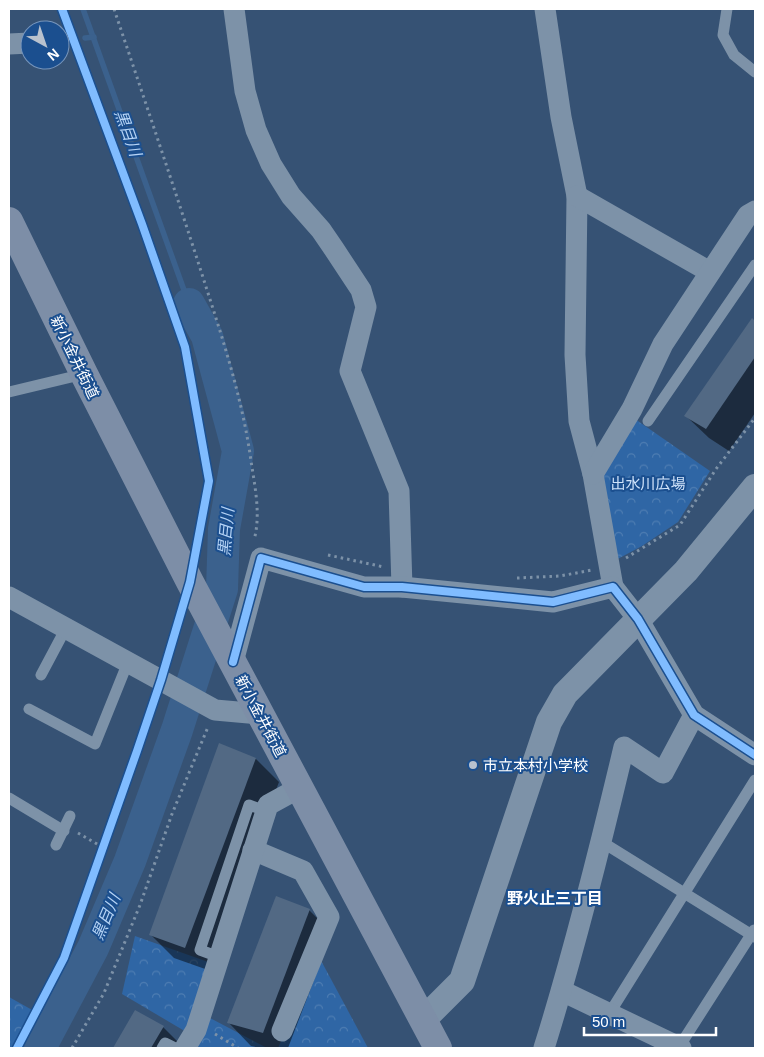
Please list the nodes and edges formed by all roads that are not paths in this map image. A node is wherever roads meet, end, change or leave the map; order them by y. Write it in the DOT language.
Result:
graph roads {
  1 [pos="234,9"];
  2 [pos="545,9"];
  3 [pos="727,9"];
  4 [pos="755,72"];
  5 [pos="577,196"];
  6 [pos="755,211"];
  7 [pos="9,221"];
  8 [pos="755,265"];
  9 [pos="710,272"];
  10 [pos="84,374"];
  11 [pos="9,392"];
  12 [pos="648,421"];
  13 [pos="593,474"];
  14 [pos="755,487"];
  15 [pos="610,577"];
  16 [pos="402,578"];
  17 [pos="9,596"];
  18 [pos="638,619"];
  19 [pos="66,628"];
  20 [pos="229,654"];
  21 [pos="128,662"];
  22 [pos="41,675"];
  23 [pos="29,708"];
  24 [pos="260,714"];
  25 [pos="694,715"];
  26 [pos="755,755"];
  27 [pos="755,780"];
  28 [pos="299,788"];
  29 [pos="9,798"];
  30 [pos="266,811"];
  31 [pos="602,842"];
  32 [pos="56,845"];
  33 [pos="253,850"];
  34 [pos="684,893"];
  35 [pos="754,933"];
  36 [pos="219,957"];
  37 [pos="562,991"];
  38 [pos="609,1014"];
  39 [pos="423,1020"];
  40 [pos="282,1031"];
  41 [pos="162,1048"];
  42 [pos="175,1048"];
  43 [pos="185,1048"];
  44 [pos="438,1048"];
  45 [pos="544,1048"];
  46 [pos="680,1048"];
  1 -- 16 [label="street"];
  2 -- 5 [label="street"];
  3 -- 4 [label="lane"];
  5 -- 9 [label="street"];
  5 -- 13 [label="street"];
  6 -- 9 [label="street"];
  7 -- 10 [label="main road, 新小金井街道"];
  8 -- 12 [label="lane"];
  9 -- 13 [label="street"];
  10 -- 11 [label="lane"];
  10 -- 20 [label="main road, 新小金井街道"];
  13 -- 15 [label="street"];
  14 -- 18 [label="street"];
  15 -- 16 [label="street"];
  15 -- 18 [label="street"];
  16 -- 20 [label="street"];
  17 -- 19 [label="street"];
  18 -- 25 [label="street"];
  18 -- 39 [label="street"];
  19 -- 21 [label="street"];
  19 -- 22 [label="lane"];
  20 -- 24 [label="main road, 新小金井街道"];
  21 -- 23 [label="lane"];
  21 -- 24 [label="street"];
  24 -- 28 [label="main road, 新小金井街道"];
  25 -- 26 [label="street"];
  25 -- 31 [label="street"];
  27 -- 34 [label="lane"];
  28 -- 30 [label="street"];
  28 -- 39 [label="main road, 新小金井街道"];
  29 -- 32 [label="lane"];
  30 -- 33 [label="street"];
  30 -- 36 [label="lane"];
  31 -- 34 [label="lane"];
  31 -- 37 [label="street"];
  33 -- 36 [label="street"];
  33 -- 40 [label="street"];
  34 -- 35 [label="lane"];
  34 -- 38 [label="lane"];
  35 -- 46 [label="lane"];
  36 -- 43 [label="street"];
  37 -- 38 [label="street"];
  37 -- 45 [label="street"];
  38 -- 46 [label="street"];
  39 -- 44 [label="main road, 新小金井街道"];
  41 -- 42 [label="lane"];
}
